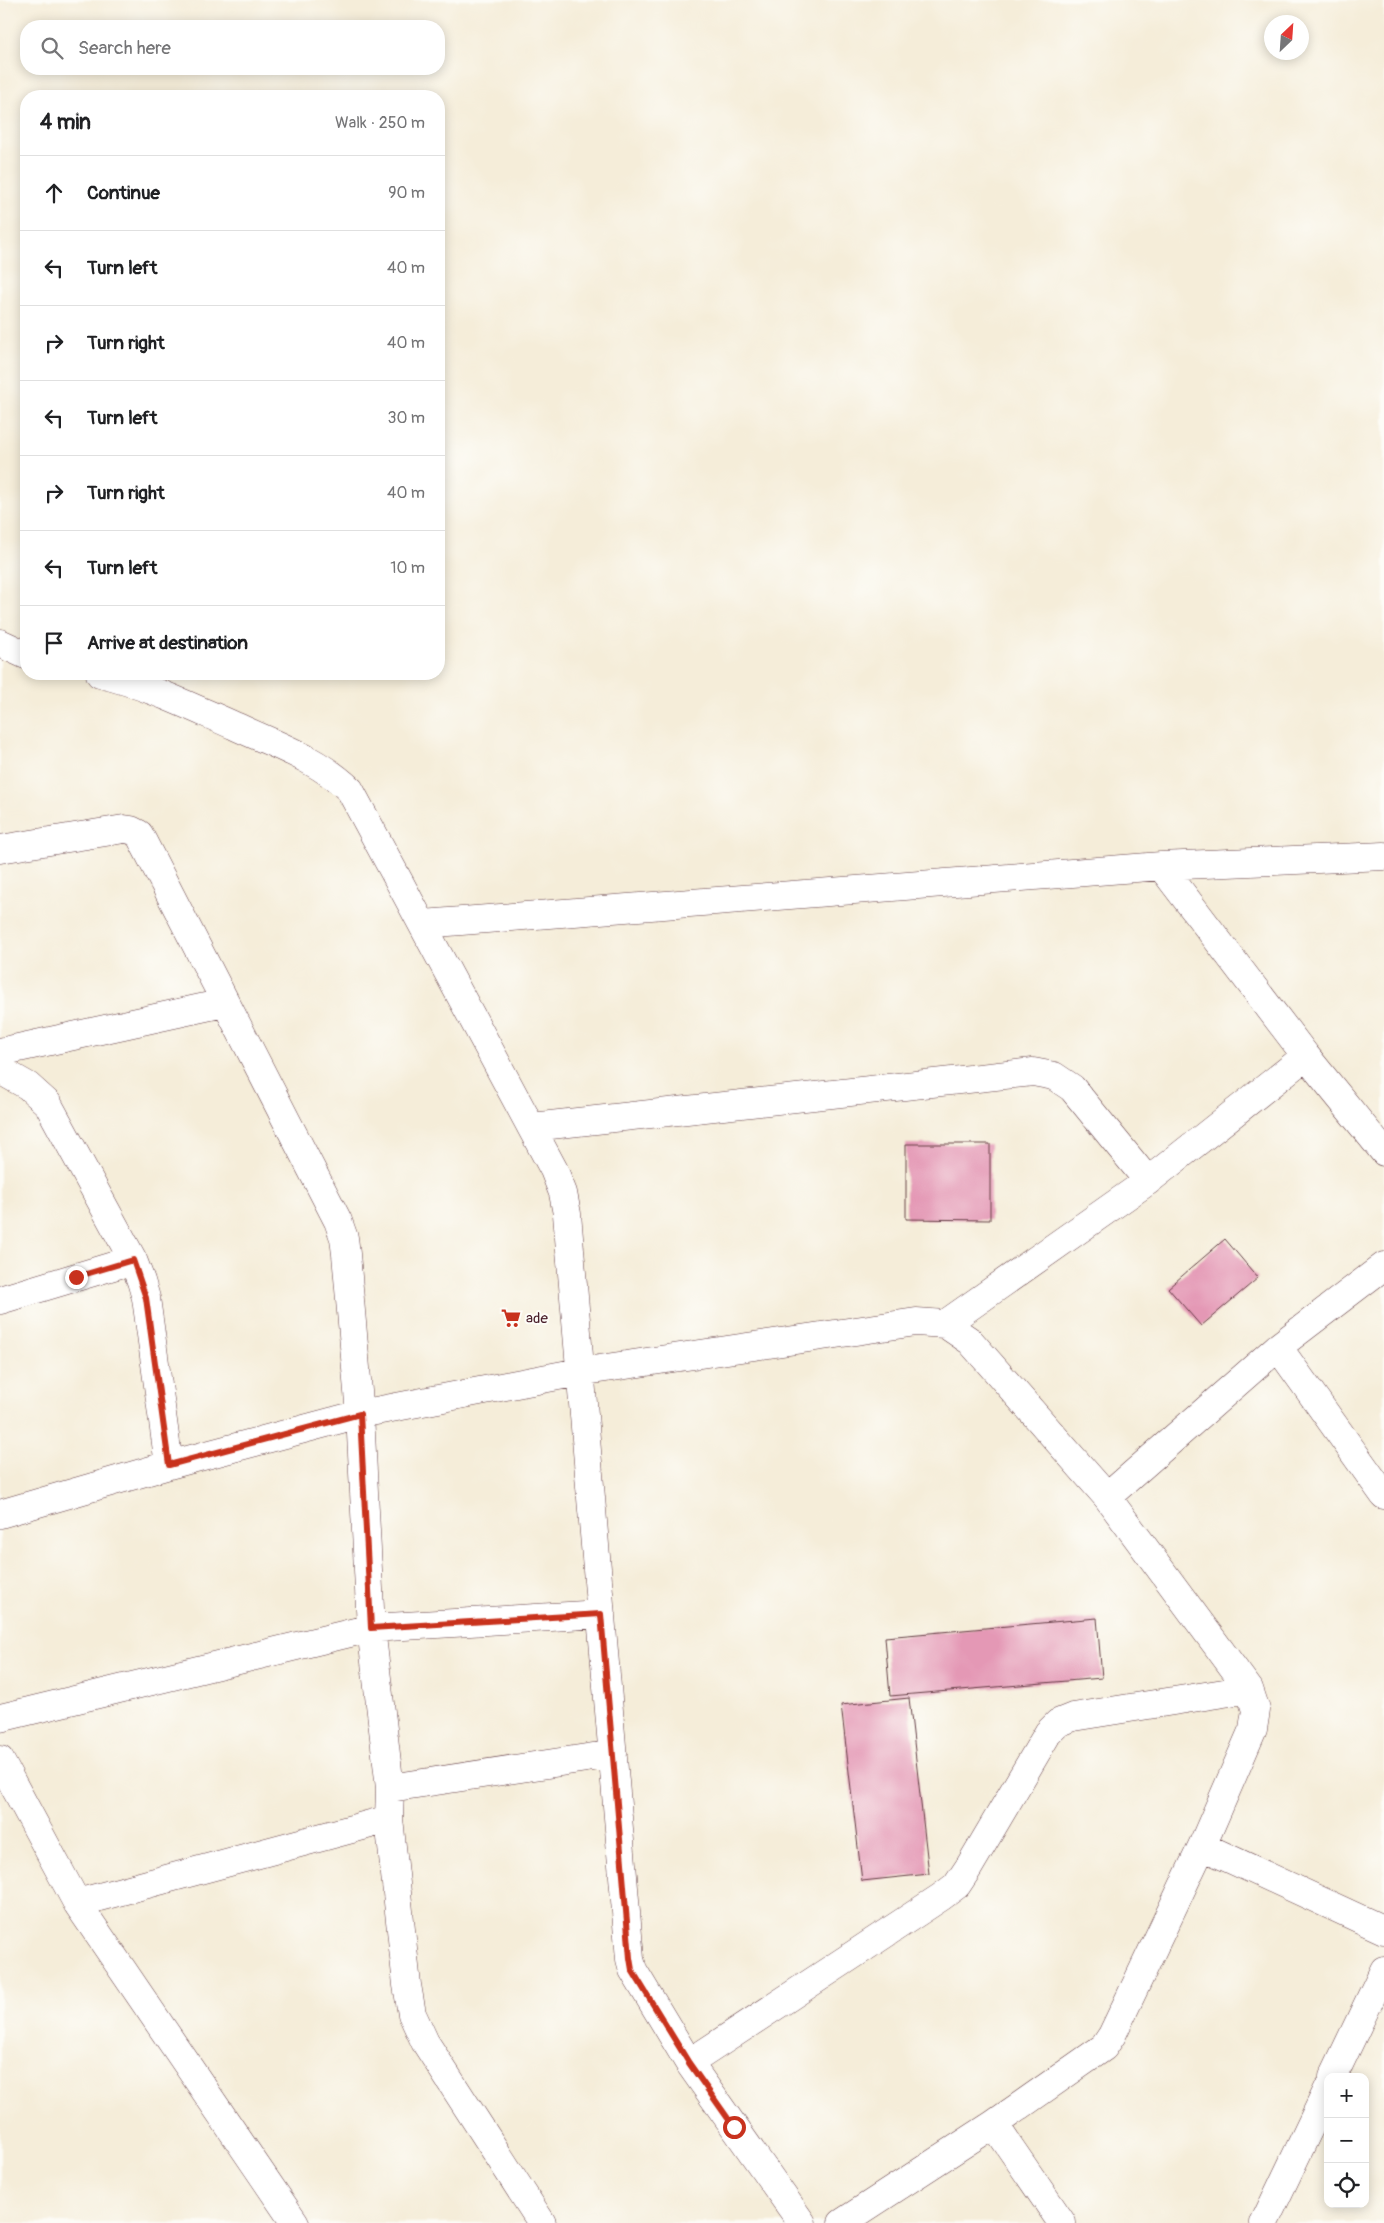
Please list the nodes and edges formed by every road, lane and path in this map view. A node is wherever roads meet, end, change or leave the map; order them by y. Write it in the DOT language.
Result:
graph roads {
  1 [pos="0,643"];
  2 [pos="20,652"];
  3 [pos="119,680"];
  4 [pos="0,849"];
  5 [pos="1384,856"];
  6 [pos="1161,866"];
  7 [pos="423,924"];
  8 [pos="224,1002"];
  9 [pos="0,1052"];
  10 [pos="1306,1056"];
  11 [pos="0,1070"];
  12 [pos="532,1127"];
  13 [pos="1384,1152"];
  14 [pos="1148,1181"];
  15 [pos="133,1260"];
  16 [pos="1384,1266"];
  17 [pos="0,1300"];
  18 [pos="945,1324"];
  19 [pos="1278,1347"];
  20 [pos="579,1372"];
  21 [pos="360,1414"];
  22 [pos="169,1465"];
  23 [pos="1384,1495"];
  24 [pos="1107,1497"];
  25 [pos="0,1514"];
  26 [pos="601,1614"];
  27 [pos="371,1628"];
  28 [pos="1249,1689"];
  29 [pos="0,1718"];
  30 [pos="613,1754"];
  31 [pos="0,1760"];
  32 [pos="390,1788"];
  33 [pos="389,1819"];
  34 [pos="1202,1846"];
  35 [pos="77,1903"];
  36 [pos="1384,1930"];
  37 [pos="1384,1970"];
  38 [pos="689,2063"];
  39 [pos="1335,2073"];
  40 [pos="1324,2097"];
  41 [pos="994,2124"];
  42 [pos="295,2223"];
  43 [pos="542,2223"];
  44 [pos="802,2223"];
  45 [pos="842,2223"];
  46 [pos="1062,2223"];
  47 [pos="1264,2223"];
  1 -- 2 [label="street"];
  3 -- 7 [label="street"];
  4 -- 8 [label="street"];
  5 -- 6 [label="street"];
  6 -- 7 [label="street"];
  6 -- 10 [label="street"];
  7 -- 12 [label="street"];
  8 -- 9 [label="street"];
  8 -- 21 [label="street"];
  10 -- 13 [label="street"];
  10 -- 14 [label="street"];
  11 -- 15 [label="street"];
  12 -- 14 [label="street"];
  12 -- 20 [label="street"];
  14 -- 18 [label="street"];
  15 -- 17 [label="street"];
  15 -- 22 [label="street"];
  16 -- 19 [label="street"];
  18 -- 20 [label="street"];
  18 -- 24 [label="street"];
  19 -- 23 [label="street"];
  19 -- 24 [label="street"];
  20 -- 21 [label="street"];
  20 -- 26 [label="street"];
  21 -- 22 [label="street"];
  21 -- 27 [label="street"];
  22 -- 25 [label="street"];
  24 -- 28 [label="street"];
  26 -- 27 [label="street"];
  26 -- 30 [label="street"];
  27 -- 29 [label="street"];
  27 -- 32 [label="street"];
  28 -- 34 [label="street"];
  28 -- 38 [label="street"];
  30 -- 32 [label="street"];
  30 -- 38 [label="street"];
  31 -- 35 [label="street"];
  32 -- 33 [label="street"];
  33 -- 35 [label="street"];
  33 -- 43 [label="street"];
  34 -- 36 [label="street"];
  34 -- 41 [label="street"];
  35 -- 42 [label="street"];
  37 -- 39 [label="street"];
  38 -- 44 [label="street"];
  40 -- 47 [label="street"];
  41 -- 45 [label="street"];
  41 -- 46 [label="street"];
}
